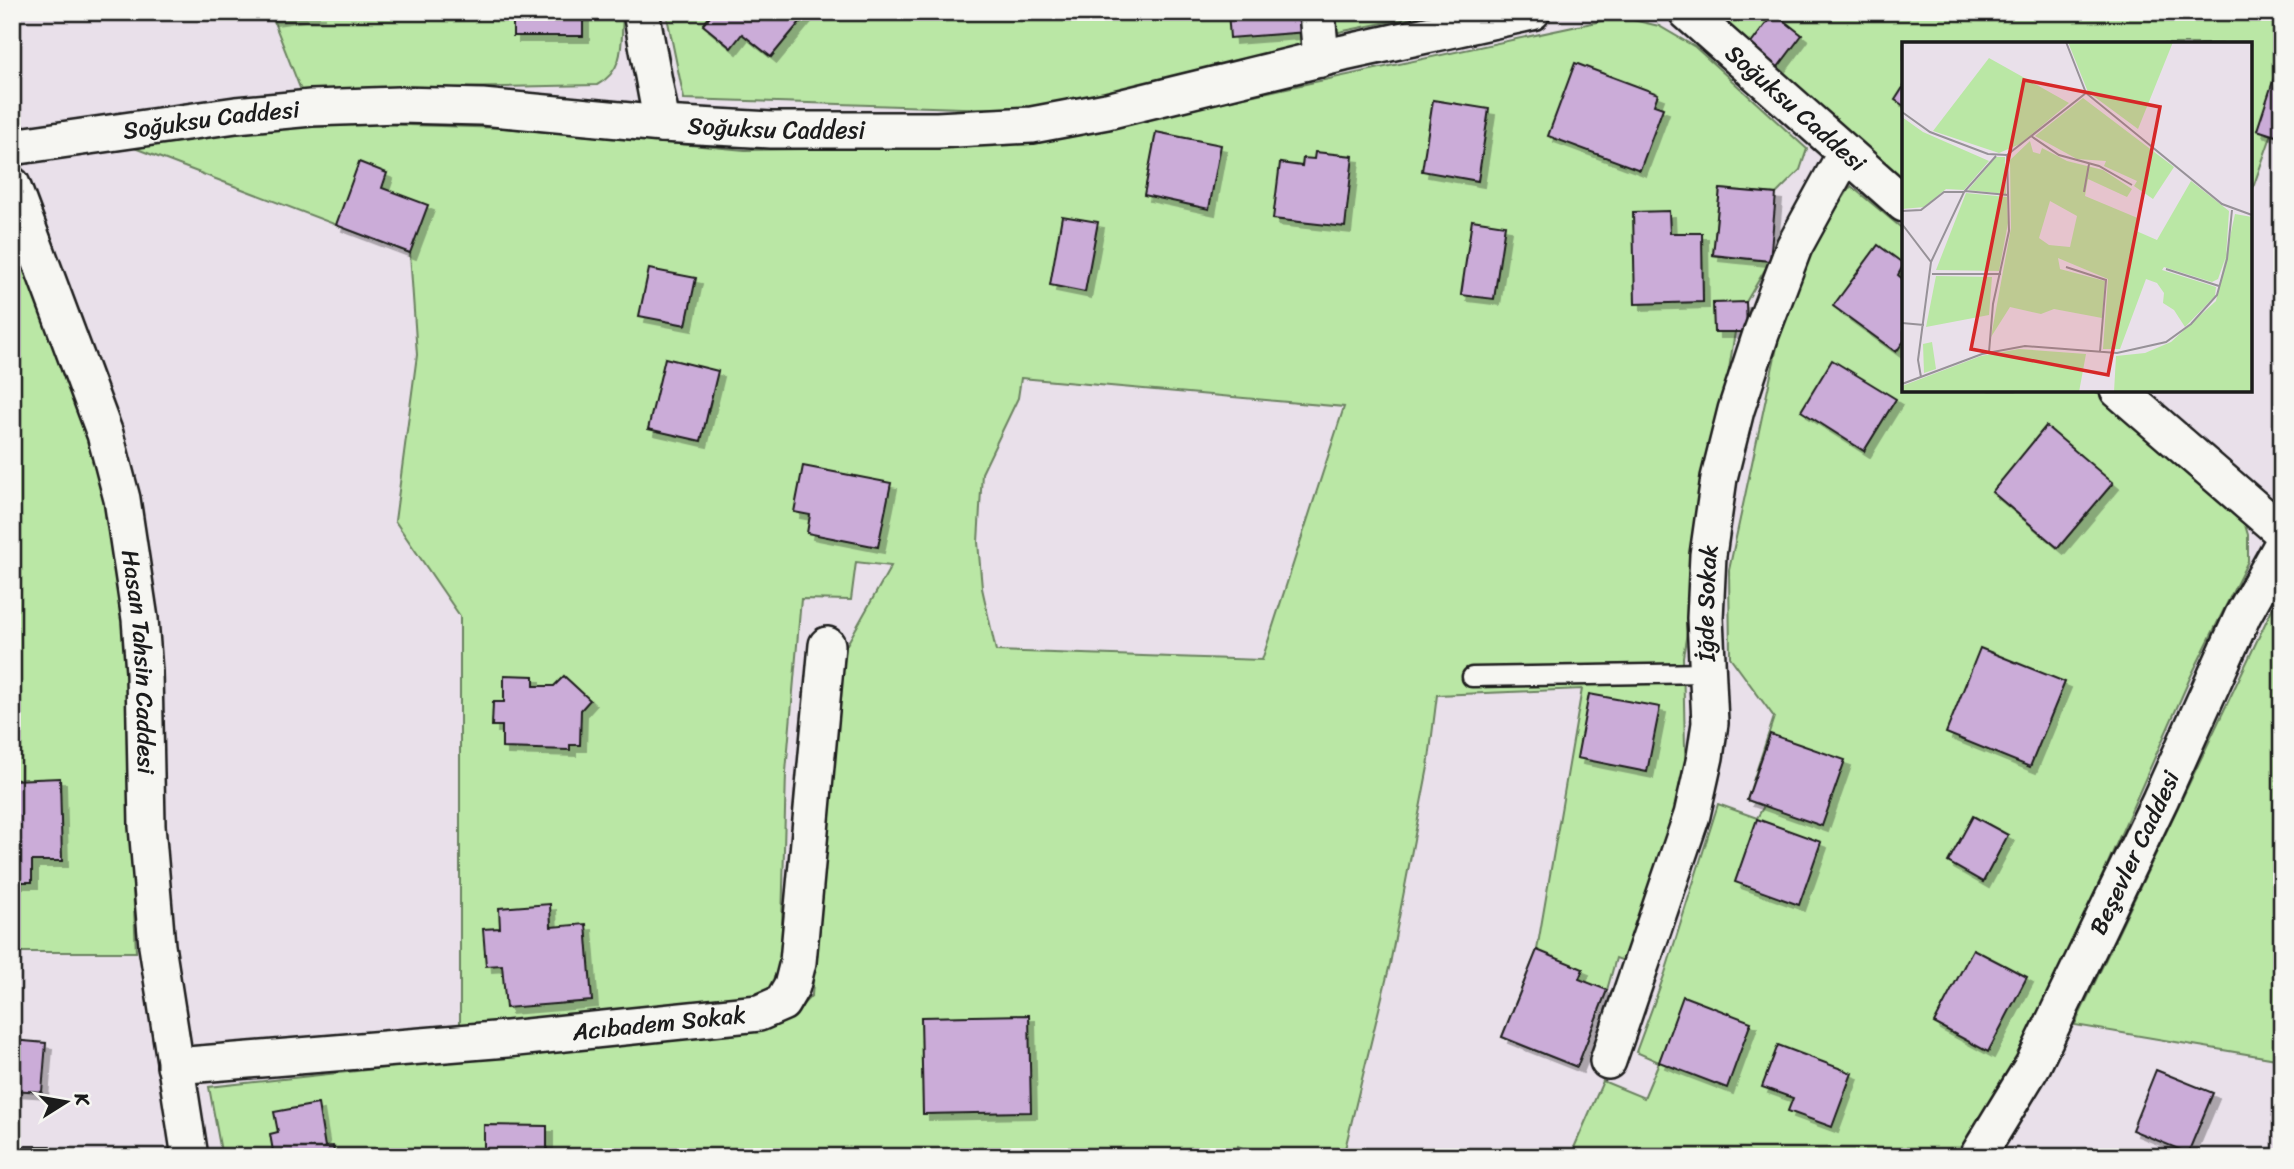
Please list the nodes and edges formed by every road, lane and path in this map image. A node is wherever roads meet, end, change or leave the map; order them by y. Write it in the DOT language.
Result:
graph roads {
  1 [pos="641,12"];
  2 [pos="1317,12"];
  3 [pos="1531,12"];
  4 [pos="1687,12"];
  5 [pos="1321,59"];
  6 [pos="662,124"];
  7 [pos="12,147"];
  8 [pos="1845,154"];
  9 [pos="12,185"];
  10 [pos="1902,202"];
  11 [pos="2121,392"];
  12 [pos="2282,532"];
  13 [pos="2282,545"];
  14 [pos="827,645"];
  15 [pos="1707,673"];
  16 [pos="1472,677"];
  17 [pos="1608,1061"];
  18 [pos="175,1066"];
  19 [pos="190,1157"];
  20 [pos="1977,1157"];
  1 -- 6 [label="street"];
  2 -- 5 [label="street"];
  3 -- 5 [label="street, Soğuksu Caddesi"];
  4 -- 8 [label="street, Soğuksu Caddesi"];
  5 -- 6 [label="street, Soğuksu Caddesi"];
  6 -- 7 [label="street, Soğuksu Caddesi"];
  8 -- 10 [label="street, Soğuksu Caddesi"];
  8 -- 15 [label="street, İğde Sokak"];
  9 -- 18 [label="street, Hasan Tahsin Caddesi"];
  11 -- 12 [label="street"];
  13 -- 20 [label="street, Beşevler Caddesi"];
  14 -- 18 [label="street, Acıbadem Sokak"];
  15 -- 16 [label="lane"];
  15 -- 17 [label="street, İğde Sokak"];
  18 -- 19 [label="street, Hasan Tahsin Caddesi"];
}
